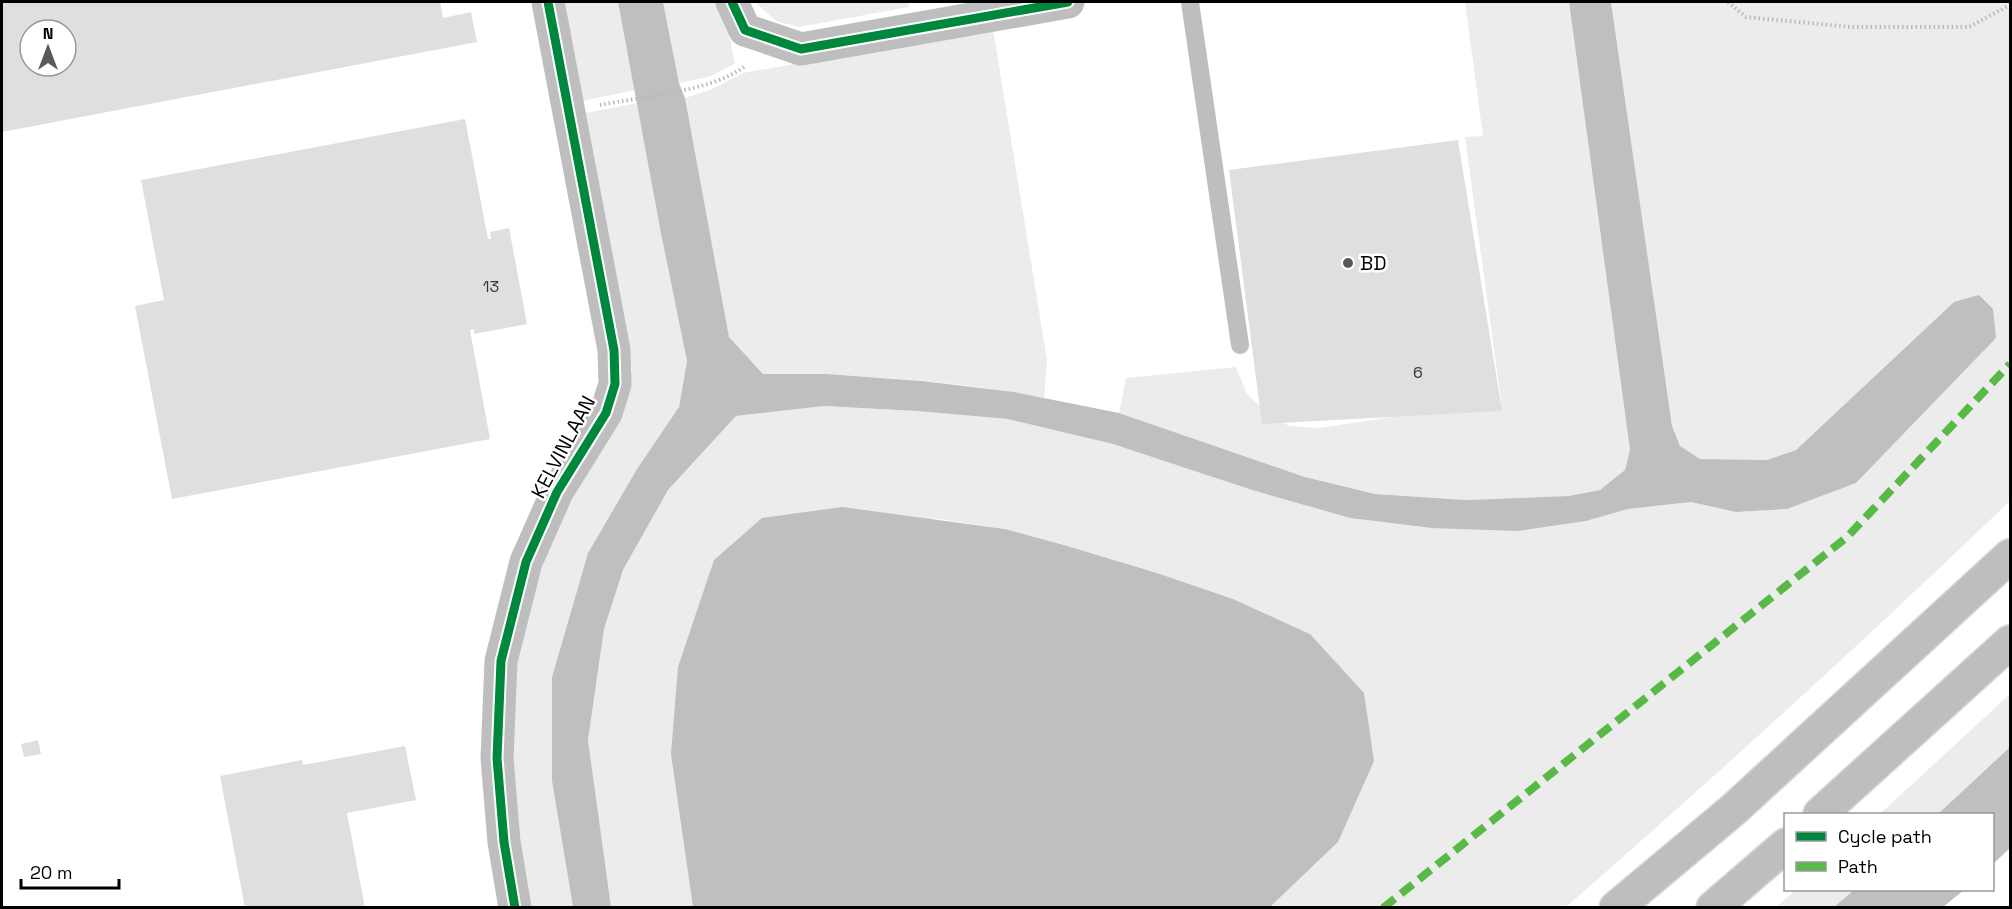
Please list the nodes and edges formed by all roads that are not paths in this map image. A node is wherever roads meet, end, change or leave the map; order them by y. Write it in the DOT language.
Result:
graph roads {
  1 [pos="548,2"];
  2 [pos="732,2"];
  3 [pos="1068,2"];
  4 [pos="1190,2"];
  5 [pos="1240,345"];
  6 [pos="2010,556"];
  7 [pos="2010,642"];
  8 [pos="1821,813"];
  9 [pos="1784,846"];
  10 [pos="515,908"];
  11 [pos="1616,908"];
  12 [pos="1713,908"];
  1 -- 10 [label="main road, KELVINLAAN"];
  2 -- 3 [label="main road"];
  4 -- 5 [label="lane"];
  6 -- 11 [label="main road"];
  7 -- 8 [label="main road"];
  9 -- 12 [label="main road"];
}
